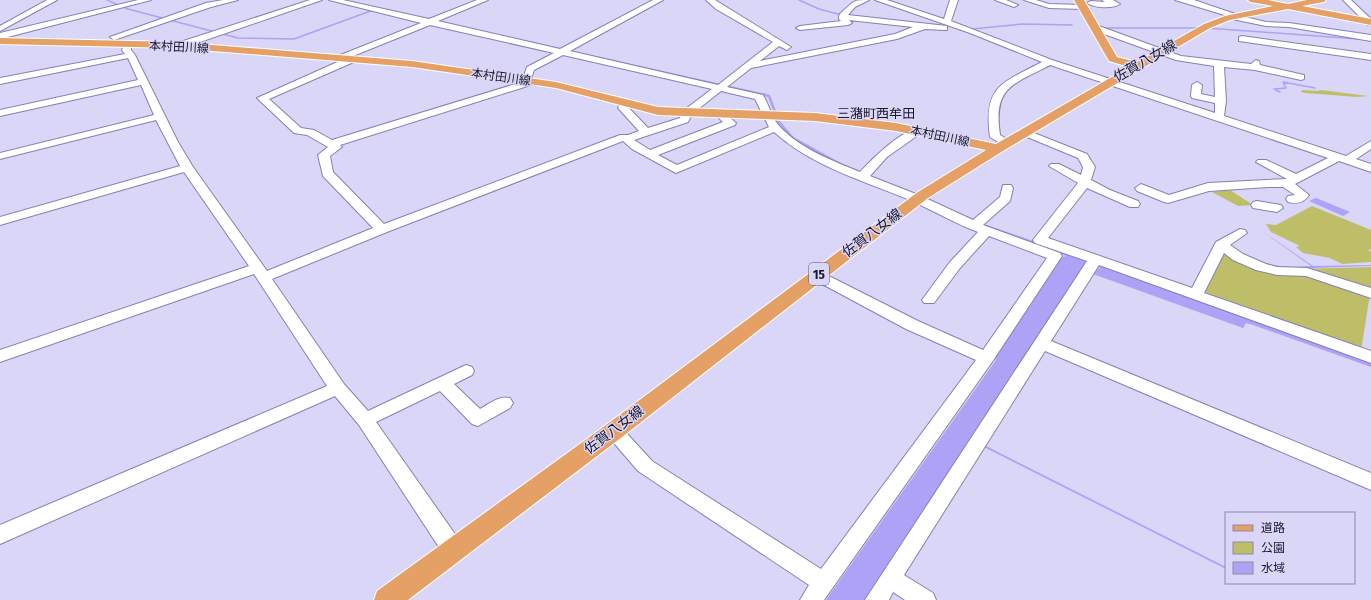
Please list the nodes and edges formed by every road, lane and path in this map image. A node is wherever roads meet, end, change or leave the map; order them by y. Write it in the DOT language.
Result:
graph roads {
  1 [pos="53,0"];
  2 [pos="147,0"];
  3 [pos="234,0"];
  4 [pos="318,0"];
  5 [pos="333,0"];
  6 [pos="484,0"];
  7 [pos="659,0"];
  8 [pos="710,0"];
  9 [pos="865,0"];
  10 [pos="879,0"];
  11 [pos="954,0"];
  12 [pos="999,0"];
  13 [pos="1028,0"];
  14 [pos="1106,0"];
  15 [pos="1179,0"];
  16 [pos="1253,0"];
  17 [pos="1320,0"];
  18 [pos="1347,0"];
  19 [pos="1086,3"];
  20 [pos="1014,5"];
  21 [pos="1285,7"];
  22 [pos="843,18"];
  23 [pos="1234,18"];
  24 [pos="431,22"];
  25 [pos="947,22"];
  26 [pos="1370,22"];
  27 [pos="924,26"];
  28 [pos="800,28"];
  29 [pos="1096,28"];
  30 [pos="0,29"];
  31 [pos="973,31"];
  32 [pos="0,36"];
  33 [pos="114,37"];
  34 [pos="1242,39"];
  35 [pos="0,41"];
  36 [pos="779,42"];
  37 [pos="1370,43"];
  38 [pos="175,45"];
  39 [pos="1334,46"];
  40 [pos="130,50"];
  41 [pos="1162,50"];
  42 [pos="562,51"];
  43 [pos="1345,54"];
  44 [pos="802,55"];
  45 [pos="1358,55"];
  46 [pos="1371,57"];
  47 [pos="341,58"];
  48 [pos="353,60"];
  49 [pos="1049,62"];
  50 [pos="1220,64"];
  51 [pos="748,66"];
  52 [pos="1137,66"];
  53 [pos="1359,66"];
  54 [pos="1301,77"];
  55 [pos="0,81"];
  56 [pos="528,81"];
  57 [pos="143,82"];
  58 [pos="1110,82"];
  59 [pos="1197,85"];
  60 [pos="719,87"];
  61 [pos="1221,101"];
  62 [pos="624,104"];
  63 [pos="0,113"];
  64 [pos="687,113"];
  65 [pos="724,114"];
  66 [pos="768,115"];
  67 [pos="161,116"];
  68 [pos="1217,117"];
  69 [pos="774,128"];
  70 [pos="917,131"];
  71 [pos="1024,132"];
  72 [pos="647,133"];
  73 [pos="627,140"];
  74 [pos="332,144"];
  75 [pos="1371,144"];
  76 [pos="1002,145"];
  77 [pos="650,154"];
  78 [pos="0,156"];
  79 [pos="1343,159"];
  80 [pos="1262,162"];
  81 [pos="1055,166"];
  82 [pos="187,168"];
  83 [pos="1371,168"];
  84 [pos="862,177"];
  85 [pos="1291,181"];
  86 [pos="1084,183"];
  87 [pos="1006,188"];
  88 [pos="920,197"];
  89 [pos="1292,199"];
  90 [pos="1257,205"];
  91 [pos="1277,208"];
  92 [pos="0,221"];
  93 [pos="981,226"];
  94 [pos="382,229"];
  95 [pos="1240,233"];
  96 [pos="1040,240"];
  97 [pos="1221,245"];
  98 [pos="1095,260"];
  99 [pos="260,272"];
  100 [pos="816,276"];
  101 [pos="1371,293"];
  102 [pos="1196,295"];
  103 [pos="929,300"];
  104 [pos="1041,343"];
  105 [pos="0,356"];
  106 [pos="1371,357"];
  107 [pos="986,358"];
  108 [pos="466,371"];
  109 [pos="442,383"];
  110 [pos="338,388"];
  111 [pos="504,404"];
  112 [pos="365,420"];
  113 [pos="614,431"];
  114 [pos="1371,482"];
  115 [pos="0,535"];
  116 [pos="454,551"];
  117 [pos="890,578"];
  118 [pos="818,592"];
  119 [pos="387,600"];
  120 [pos="876,600"];
  121 [pos="925,600"];
  1 -- 30 [label="street"];
  2 -- 32 [label="street"];
  3 -- 33 [label="street"];
  4 -- 38 [label="street"];
  5 -- 24 [label="street"];
  6 -- 24 [label="street"];
  7 -- 42 [label="street"];
  8 -- 36 [label="street"];
  9 -- 22 [label="street"];
  10 -- 25 [label="street"];
  11 -- 25 [label="street"];
  12 -- 20 [label="street"];
  13 -- 19 [label="street"];
  14 -- 19 [label="street"];
  15 -- 23 [label="street"];
  16 -- 21 [label="main road"];
  17 -- 21 [label="main road, 佐賀八女線 / 15"];
  18 -- 26 [label="street"];
  19 -- 29 [label="main road"];
  21 -- 23 [label="main road, 佐賀八女線 / 15"];
  21 -- 26 [label="main road"];
  22 -- 27 [label="street"];
  22 -- 28 [label="street"];
  23 -- 37 [label="street"];
  23 -- 41 [label="main road, 佐賀八女線 / 15"];
  24 -- 42 [label="street"];
  24 -- 47 [label="street"];
  25 -- 31 [label="street"];
  27 -- 31 [label="street"];
  27 -- 44 [label="street"];
  29 -- 41 [label="street"];
  29 -- 52 [label="main road"];
  31 -- 49 [label="street"];
  34 -- 43 [label="street"];
  35 -- 40 [label="main road, 本村田川線"];
  36 -- 44 [label="street"];
  36 -- 51 [label="street"];
  38 -- 40 [label="main road, 本村田川線"];
  38 -- 47 [label="main road, 本村田川線"];
  39 -- 43 [label="street"];
  40 -- 55 [label="street"];
  40 -- 57 [label="street"];
  41 -- 50 [label="street"];
  41 -- 52 [label="main road, 佐賀八女線 / 15"];
  42 -- 56 [label="street"];
  42 -- 60 [label="street"];
  43 -- 45 [label="street"];
  44 -- 51 [label="street"];
  45 -- 46 [label="street"];
  45 -- 53 [label="street"];
  47 -- 48 [label="main road, 本村田川線"];
  48 -- 56 [label="main road, 本村田川線"];
  48 -- 74 [label="street"];
  49 -- 58 [label="street"];
  49 -- 76 [label="street"];
  50 -- 54 [label="street"];
  50 -- 61 [label="street"];
  51 -- 60 [label="street"];
  52 -- 58 [label="main road, 佐賀八女線 / 15"];
  56 -- 62 [label="main road, 本村田川線"];
  56 -- 74 [label="street"];
  57 -- 63 [label="street"];
  57 -- 67 [label="street"];
  58 -- 68 [label="street"];
  58 -- 71 [label="main road, 佐賀八女線 / 15"];
  59 -- 61 [label="street"];
  60 -- 64 [label="street"];
  60 -- 66 [label="street"];
  61 -- 68 [label="street"];
  62 -- 64 [label="main road, 本村田川線"];
  62 -- 72 [label="street"];
  64 -- 65 [label="main road, 本村田川線"];
  64 -- 72 [label="street"];
  65 -- 66 [label="main road, 本村田川線"];
  65 -- 77 [label="street"];
  66 -- 69 [label="street"];
  66 -- 70 [label="main road, 本村田川線"];
  67 -- 78 [label="street"];
  67 -- 82 [label="street"];
  68 -- 79 [label="street"];
  69 -- 77 [label="street"];
  69 -- 84 [label="street"];
  70 -- 76 [label="main road, 本村田川線"];
  70 -- 84 [label="street"];
  71 -- 76 [label="main road, 佐賀八女線 / 15"];
  71 -- 86 [label="street"];
  72 -- 73 [label="street"];
  73 -- 77 [label="street"];
  73 -- 94 [label="street"];
  74 -- 94 [label="street"];
  75 -- 79 [label="street"];
  76 -- 88 [label="main road, 佐賀八女線 / 15"];
  79 -- 83 [label="street"];
  79 -- 85 [label="street"];
  80 -- 85 [label="street"];
  81 -- 86 [label="street"];
  82 -- 92 [label="street"];
  82 -- 99 [label="street"];
  84 -- 88 [label="street"];
  85 -- 86 [label="street"];
  85 -- 89 [label="street"];
  86 -- 96 [label="street"];
  87 -- 93 [label="street"];
  88 -- 93 [label="street"];
  88 -- 100 [label="main road, 佐賀八女線 / 15"];
  90 -- 91 [label="street"];
  93 -- 96 [label="street"];
  93 -- 103 [label="street"];
  93 -- 107 [label="street"];
  94 -- 99 [label="street"];
  95 -- 97 [label="street"];
  96 -- 98 [label="street"];
  97 -- 101 [label="street"];
  97 -- 102 [label="street"];
  98 -- 102 [label="street"];
  98 -- 104 [label="street"];
  99 -- 105 [label="street"];
  99 -- 110 [label="street"];
  100 -- 107 [label="street"];
  100 -- 113 [label="main road, 佐賀八女線 / 15"];
  102 -- 106 [label="street"];
  104 -- 114 [label="street"];
  104 -- 117 [label="street"];
  107 -- 118 [label="street"];
  108 -- 109 [label="street"];
  109 -- 111 [label="street"];
  109 -- 112 [label="street"];
  110 -- 112 [label="street"];
  110 -- 115 [label="street"];
  112 -- 116 [label="street"];
  113 -- 116 [label="main road, 佐賀八女線 / 15"];
  113 -- 118 [label="street"];
  116 -- 119 [label="main road, 佐賀八女線 / 15"];
  117 -- 120 [label="street"];
  117 -- 121 [label="street"];
}
